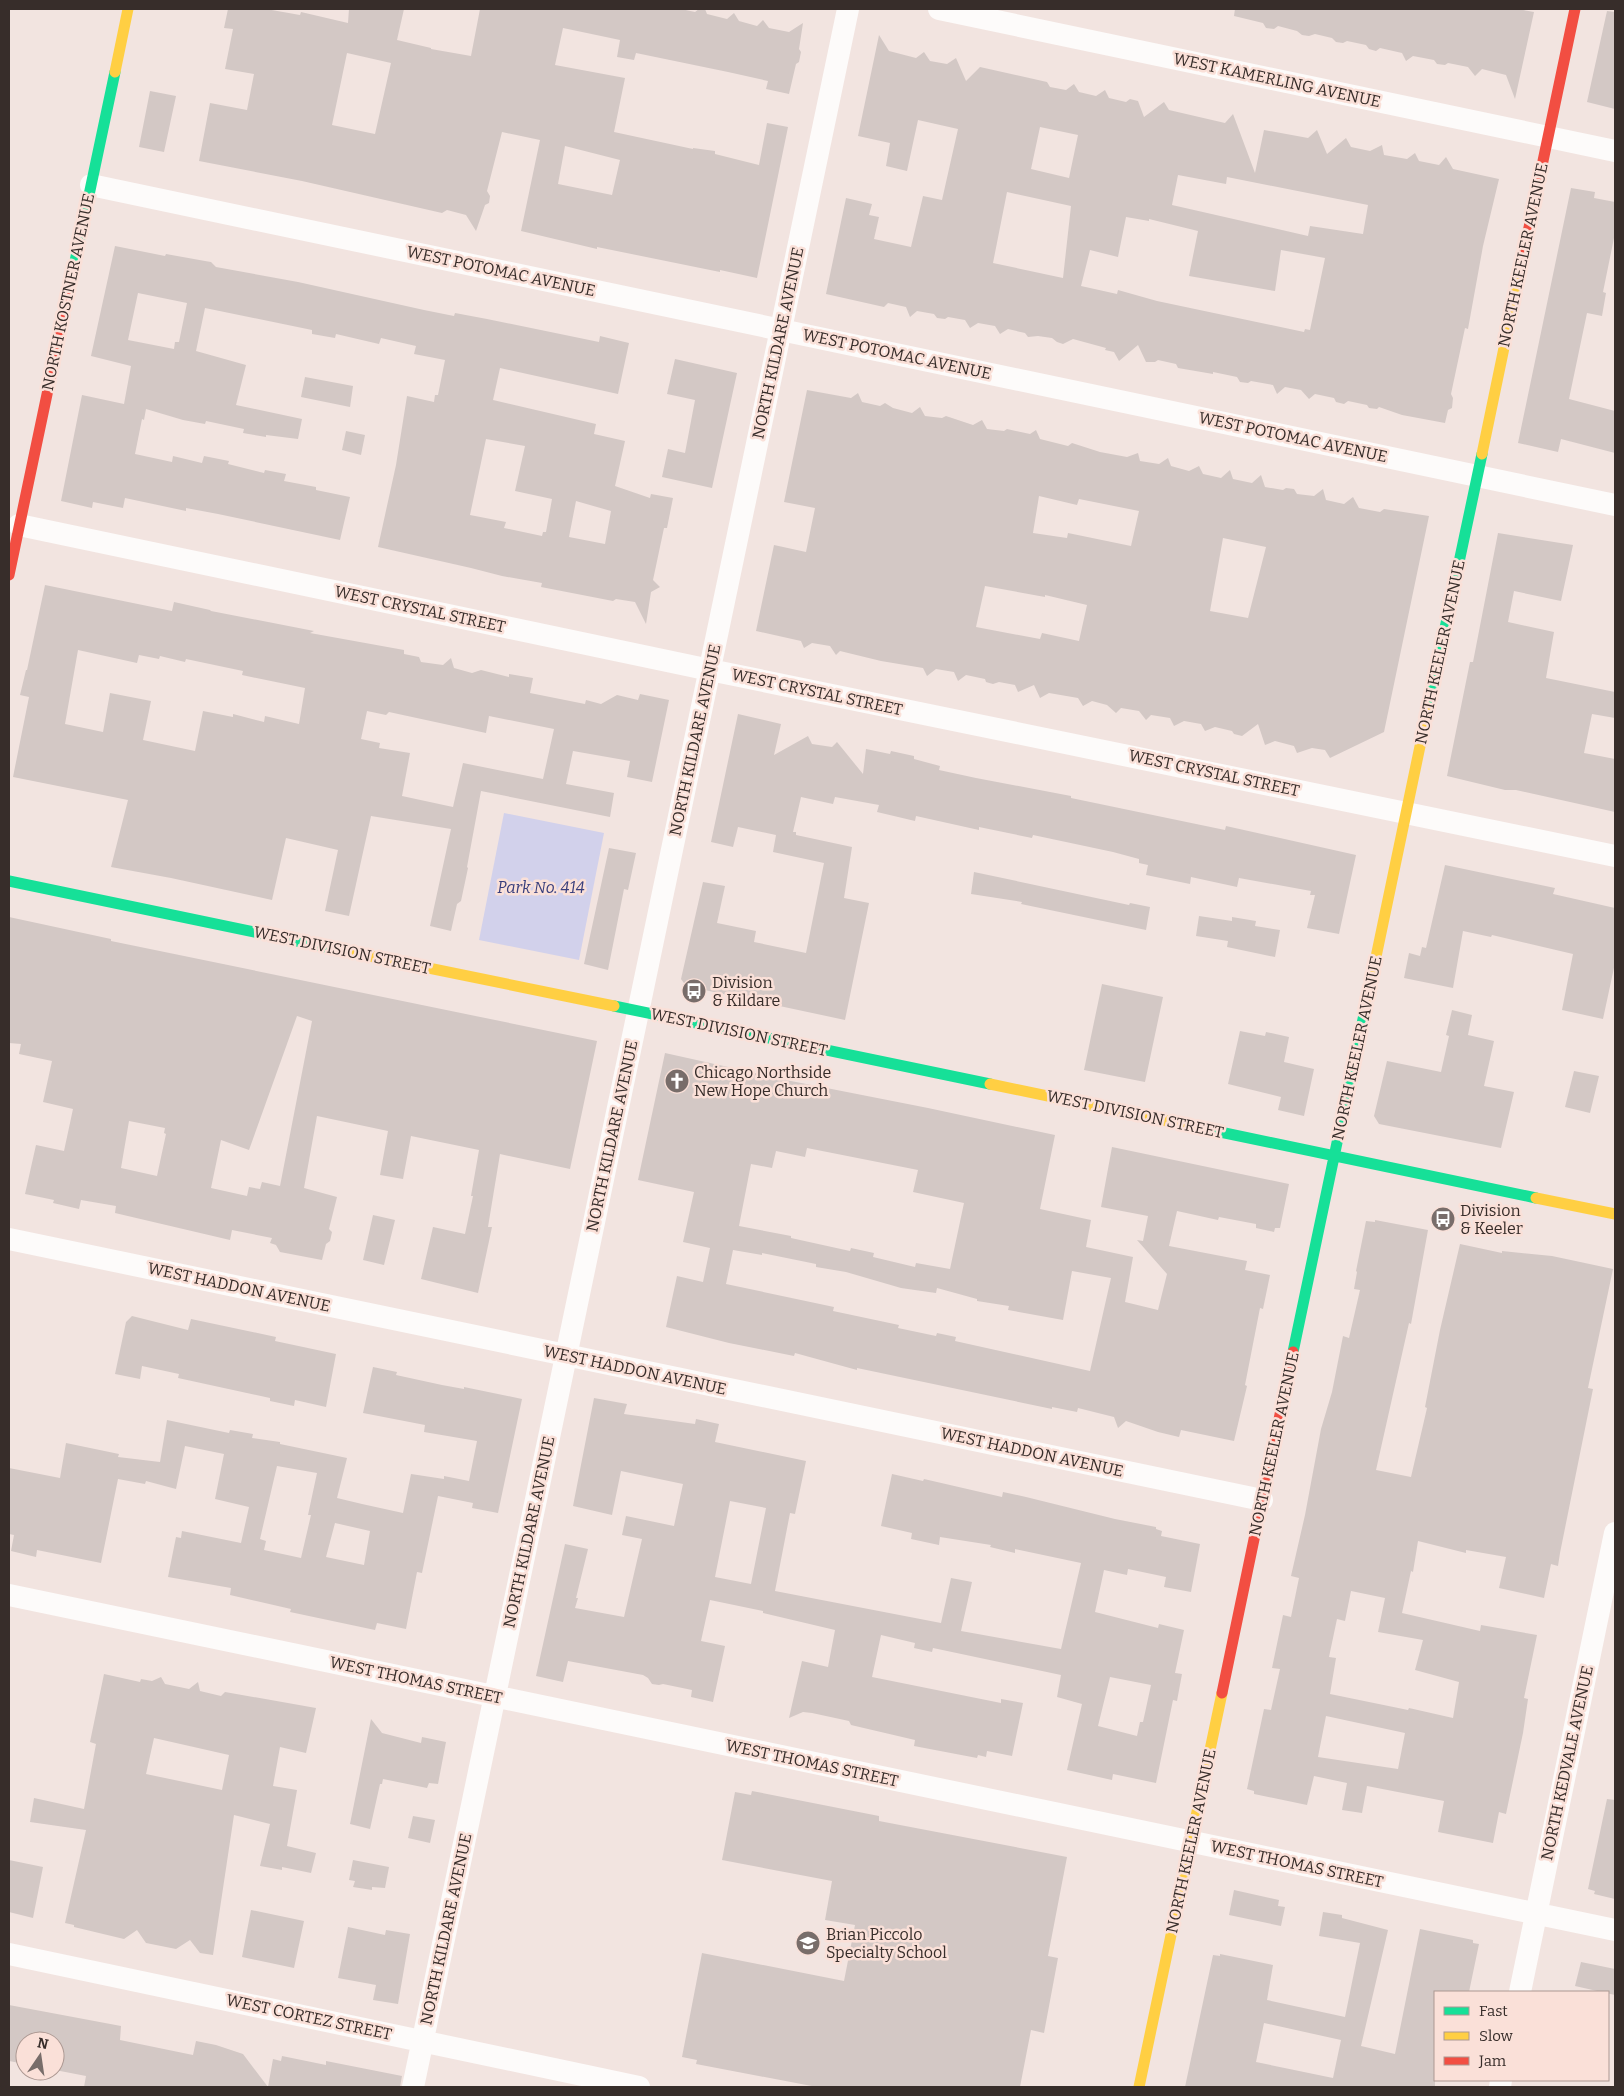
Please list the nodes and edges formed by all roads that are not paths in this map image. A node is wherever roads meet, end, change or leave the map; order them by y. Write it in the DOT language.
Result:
graph roads {
  1 [pos="128,9"];
  2 [pos="848,9"];
  3 [pos="939,9"];
  4 [pos="1575,9"];
  5 [pos="1548,137"];
  6 [pos="1615,151"];
  7 [pos="91,184"];
  8 [pos="781,330"];
  9 [pos="1477,476"];
  10 [pos="1615,505"];
  11 [pos="19,525"];
  12 [pos="9,575"];
  13 [pos="710,670"];
  14 [pos="1406,813"];
  15 [pos="1615,856"];
  16 [pos="9,881"];
  17 [pos="638,1011"];
  18 [pos="1334,1155"];
  19 [pos="1615,1214"];
  20 [pos="9,1239"];
  21 [pos="566,1355"];
  22 [pos="1262,1500"];
  23 [pos="1615,1533"];
  24 [pos="9,1596"];
  25 [pos="495,1697"];
  26 [pos="1190,1842"];
  27 [pos="1536,1913"];
  28 [pos="1615,1930"];
  29 [pos="9,1954"];
  30 [pos="1520,1991"];
  31 [pos="423,2041"];
  32 [pos="413,2087"];
  33 [pos="639,2087"];
  34 [pos="1139,2087"];
  1 -- 7 [label="street, NORTH KOSTNER AVENUE"];
  2 -- 8 [label="street, NORTH KILDARE AVENUE"];
  3 -- 5 [label="street, WEST KAMERLING AVENUE"];
  4 -- 5 [label="street, NORTH KEELER AVENUE"];
  5 -- 6 [label="street, WEST KAMERLING AVENUE"];
  5 -- 9 [label="street, NORTH KEELER AVENUE"];
  7 -- 8 [label="street, WEST POTOMAC AVENUE"];
  7 -- 11 [label="street, NORTH KOSTNER AVENUE"];
  8 -- 9 [label="street, WEST POTOMAC AVENUE"];
  8 -- 13 [label="street, NORTH KILDARE AVENUE"];
  9 -- 10 [label="street, WEST POTOMAC AVENUE"];
  9 -- 14 [label="street, NORTH KEELER AVENUE"];
  11 -- 12 [label="street, NORTH KOSTNER AVENUE"];
  11 -- 13 [label="street, WEST CRYSTAL STREET"];
  13 -- 14 [label="street, WEST CRYSTAL STREET"];
  13 -- 17 [label="street, NORTH KILDARE AVENUE"];
  14 -- 15 [label="street, WEST CRYSTAL STREET"];
  14 -- 18 [label="street, NORTH KEELER AVENUE"];
  16 -- 17 [label="street, WEST DIVISION STREET"];
  17 -- 18 [label="street, WEST DIVISION STREET"];
  17 -- 21 [label="street, NORTH KILDARE AVENUE"];
  18 -- 19 [label="street, WEST DIVISION STREET"];
  18 -- 22 [label="street, NORTH KEELER AVENUE"];
  20 -- 21 [label="street, WEST HADDON AVENUE"];
  21 -- 22 [label="street, WEST HADDON AVENUE"];
  21 -- 25 [label="street, NORTH KILDARE AVENUE"];
  22 -- 26 [label="street, NORTH KEELER AVENUE"];
  23 -- 27 [label="street, NORTH KEDVALE AVENUE"];
  24 -- 25 [label="street, WEST THOMAS STREET"];
  25 -- 26 [label="street, WEST THOMAS STREET"];
  25 -- 31 [label="street, NORTH KILDARE AVENUE"];
  26 -- 27 [label="street, WEST THOMAS STREET"];
  26 -- 34 [label="street, NORTH KEELER AVENUE"];
  27 -- 28 [label="street, WEST THOMAS STREET"];
  27 -- 30 [label="street, NORTH KEDVALE AVENUE"];
  29 -- 31 [label="street, WEST CORTEZ STREET"];
  31 -- 32 [label="street, NORTH KILDARE AVENUE"];
  31 -- 33 [label="street, WEST CORTEZ STREET"];
}
